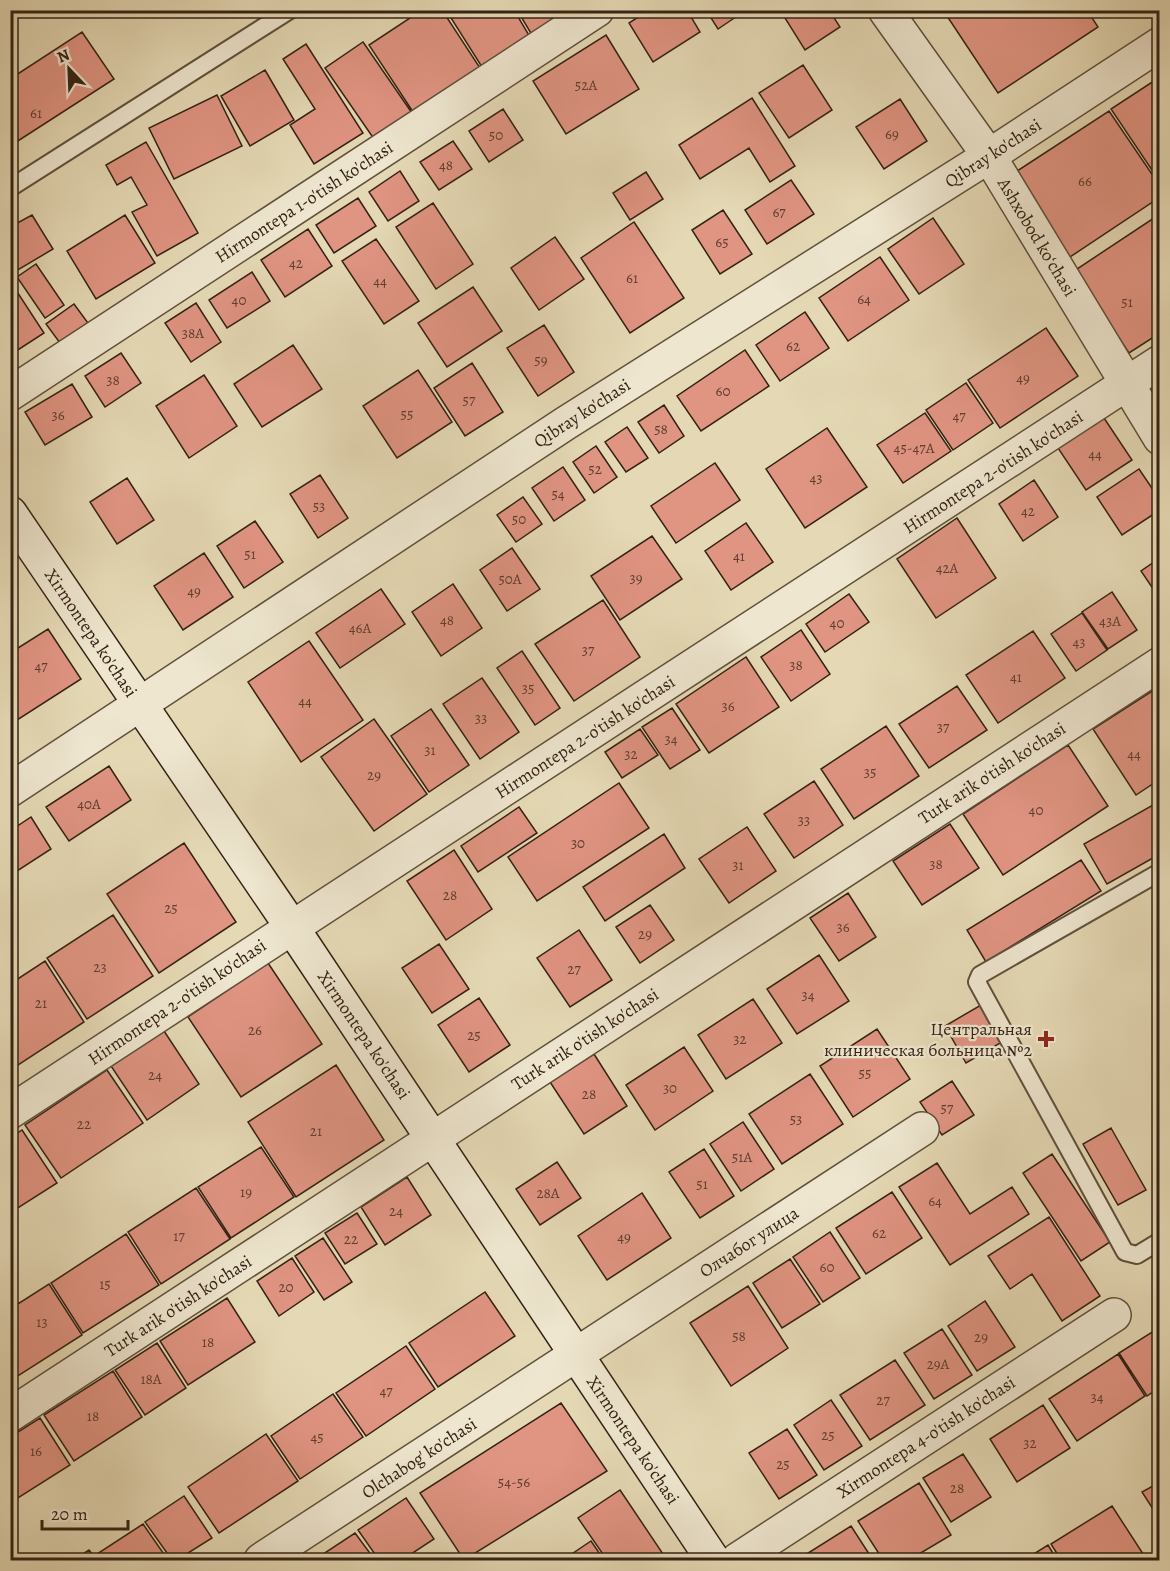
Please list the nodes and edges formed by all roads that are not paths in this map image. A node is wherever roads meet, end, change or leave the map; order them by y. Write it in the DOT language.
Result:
graph roads {
  1 [pos="290,10"];
  2 [pos="597,10"];
  3 [pos="885,10"];
  4 [pos="1160,44"];
  5 [pos="989,156"];
  6 [pos="10,188"];
  7 [pos="1160,363"];
  8 [pos="1125,385"];
  9 [pos="10,394"];
  10 [pos="1160,438"];
  11 [pos="10,513"];
  12 [pos="1160,664"];
  13 [pos="140,705"];
  14 [pos="10,790"];
  15 [pos="1160,872"];
  16 [pos="291,926"];
  17 [pos="10,1112"];
  18 [pos="922,1130"];
  19 [pos="433,1139"];
  20 [pos="1160,1241"];
  21 [pos="1114,1315"];
  22 [pos="576,1355"];
  23 [pos="10,1415"];
  24 [pos="261,1560"];
  25 [pos="714,1560"];
  26 [pos="737,1560"];
  1 -- 6 [label="lane"];
  2 -- 9 [label="street, Hirmontepa 1-o'tish ko'chasi"];
  3 -- 5 [label="street, Ashxobod koʻchasi"];
  4 -- 5 [label="street, Qibray ko'chasi"];
  5 -- 8 [label="street, Ashxobod koʻchasi"];
  5 -- 13 [label="street, Qibray ko'chasi"];
  7 -- 8 [label="street, Hirmontepa 2-o'tish ko'chasi"];
  8 -- 10 [label="street, Ashxobod koʻchasi"];
  8 -- 16 [label="street, Hirmontepa 2-o'tish ko'chasi"];
  11 -- 13 [label="street, Xirmontepa ko'chasi"];
  12 -- 19 [label="street, Turk arik o'tish ko'chasi"];
  13 -- 14 [label="street, Qibray ko'chasi"];
  13 -- 16 [label="street, Xirmontepa ko'chasi"];
  15 -- 20 [label="lane"];
  16 -- 17 [label="street, Hirmontepa 2-o'tish ko'chasi"];
  16 -- 19 [label="street, Xirmontepa ko'chasi"];
  18 -- 22 [label="street, Олчабог улица"];
  19 -- 22 [label="street, Xirmontepa ko'chasi"];
  19 -- 23 [label="street, Turk arik o'tish ko'chasi"];
  21 -- 26 [label="street, Xirmontepa 4-o'tish ko'chasi"];
  22 -- 24 [label="street, Olchabog' ko'chasi"];
  22 -- 25 [label="street, Xirmontepa ko'chasi"];
}
